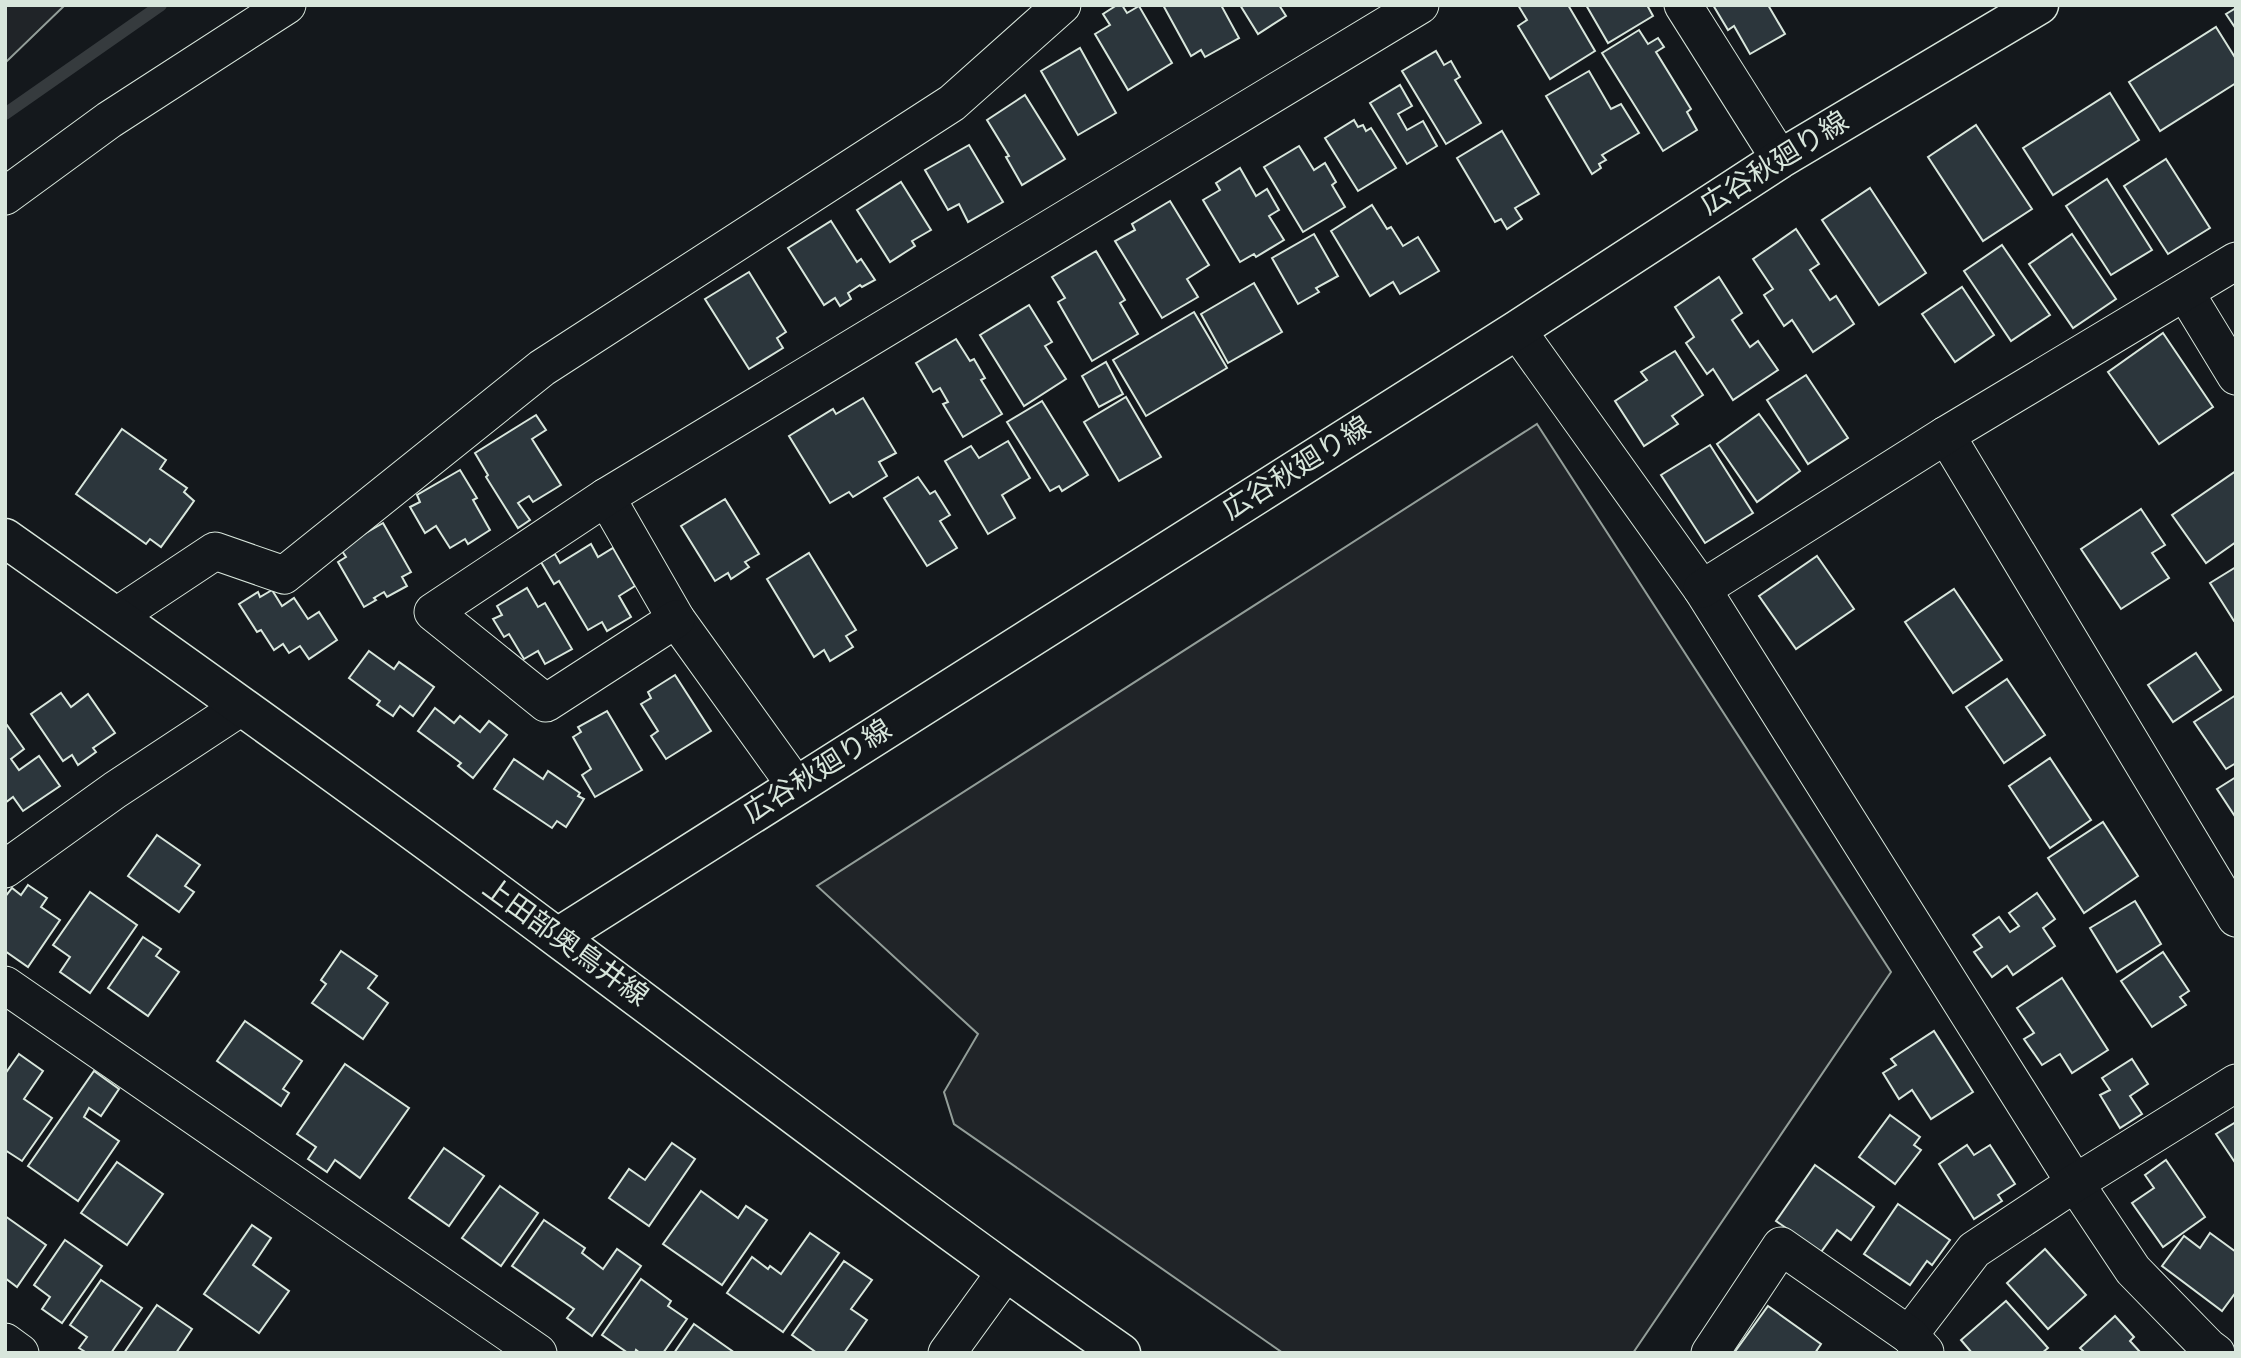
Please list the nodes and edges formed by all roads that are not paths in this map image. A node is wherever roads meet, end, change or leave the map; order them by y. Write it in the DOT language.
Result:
graph roads {
  1 [pos="287,5"];
  2 [pos="1062,5"];
  3 [pos="1420,5"];
  4 [pos="1683,5"];
  5 [pos="2039,5"];
  6 [pos="1780,159"];
  7 [pos="5,195"];
  8 [pos="2236,261"];
  9 [pos="2185,292"];
  10 [pos="1517,330"];
  11 [pos="2236,376"];
  12 [pos="1946,435"];
  13 [pos="606,497"];
  14 [pos="5,538"];
  15 [pos="1702,589"];
  16 [pos="117,616"];
  17 [pos="676,619"];
  18 [pos="241,707"];
  19 [pos="796,786"];
  20 [pos="5,869"];
  21 [pos="2236,918"];
  22 [pos="558,937"];
  23 [pos="5,985"];
  24 [pos="2236,1083"];
  25 [pos="2075,1183"];
  26 [pos="1005,1273"];
  27 [pos="5,1342"];
  28 [pos="1917,1344"];
  29 [pos="20,1353"];
  30 [pos="538,1353"];
  31 [pos="947,1353"];
  32 [pos="1121,1353"];
  33 [pos="1710,1353"];
  34 [pos="2216,1353"];
  1 -- 7 [label="street"];
  2 -- 16 [label="street"];
  3 -- 13 [label="street"];
  4 -- 6 [label="street"];
  5 -- 6 [label="street, 広谷秋廻り線"];
  6 -- 10 [label="street, 広谷秋廻り線"];
  8 -- 9 [label="street"];
  9 -- 11 [label="street"];
  9 -- 12 [label="street"];
  10 -- 15 [label="street"];
  10 -- 19 [label="street, 広谷秋廻り線"];
  12 -- 15 [label="street"];
  12 -- 21 [label="street"];
  13 -- 17 [label="street"];
  13 -- 17 [label="street"];
  14 -- 16 [label="street, 上田部奥鳥井線"];
  15 -- 25 [label="street"];
  16 -- 18 [label="street, 上田部奥鳥井線"];
  17 -- 19 [label="street"];
  18 -- 20 [label="street"];
  18 -- 22 [label="street, 上田部奥鳥井線"];
  19 -- 22 [label="street, 広谷秋廻り線"];
  22 -- 26 [label="street, 上田部奥鳥井線"];
  23 -- 30 [label="street"];
  24 -- 25 [label="street"];
  25 -- 28 [label="street"];
  25 -- 34 [label="street"];
  26 -- 31 [label="street"];
  26 -- 32 [label="street, 上田部奥鳥井線"];
  27 -- 29 [label="street"];
  28 -- 33 [label="street"];
}
